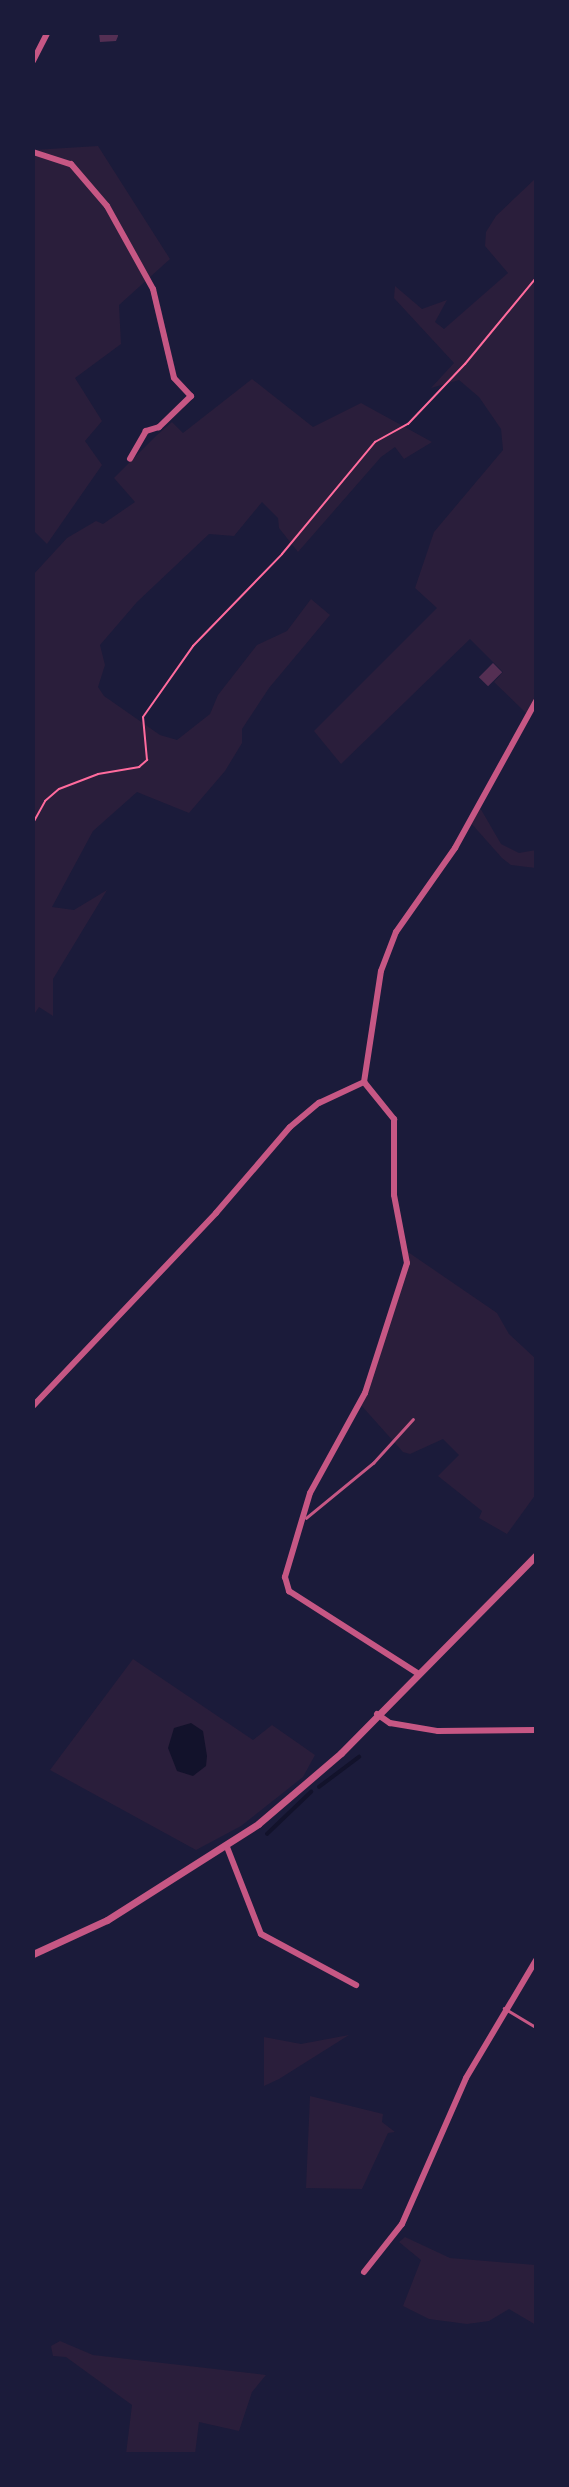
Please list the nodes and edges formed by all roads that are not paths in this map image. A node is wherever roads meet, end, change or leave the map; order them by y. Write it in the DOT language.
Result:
graph roads {
  1 [pos="47,33"];
  2 [pos="33,61"];
  3 [pos="33,152"];
  4 [pos="130,459"];
  5 [pos="536,701"];
  6 [pos="363,1082"];
  7 [pos="33,1406"];
  8 [pos="413,1419"];
  9 [pos="298,1527"];
  10 [pos="536,1556"];
  11 [pos="417,1672"];
  12 [pos="377,1714"];
  13 [pos="536,1730"];
  14 [pos="227,1847"];
  15 [pos="33,1954"];
  16 [pos="536,1960"];
  17 [pos="356,1985"];
  18 [pos="504,2008"];
  19 [pos="536,2027"];
  20 [pos="364,2272"];
  1 -- 2 [label="street"];
  3 -- 4 [label="street"];
  5 -- 6 [label="street"];
  6 -- 7 [label="street"];
  6 -- 9 [label="street"];
  8 -- 9 [label="lane"];
  9 -- 11 [label="street"];
  10 -- 11 [label="street"];
  11 -- 12 [label="street"];
  12 -- 13 [label="street"];
  12 -- 14 [label="street"];
  14 -- 15 [label="street"];
  14 -- 17 [label="street"];
  16 -- 18 [label="street"];
  18 -- 19 [label="lane"];
  18 -- 20 [label="street"];
}
